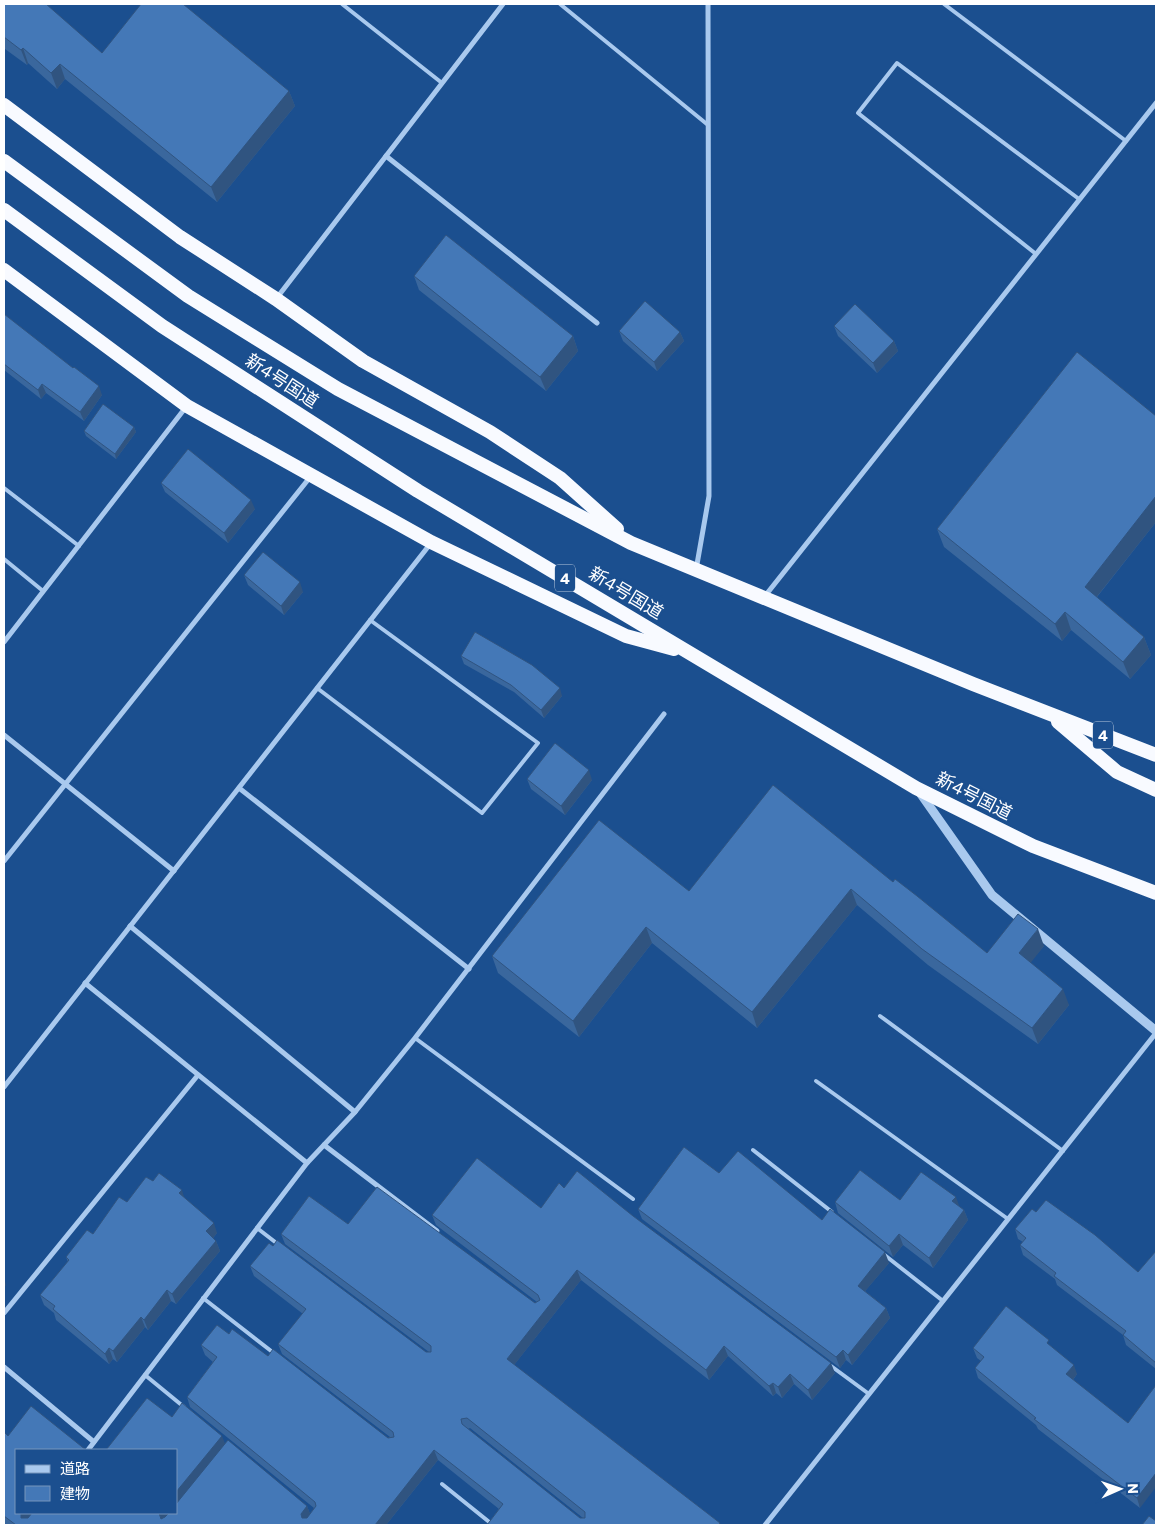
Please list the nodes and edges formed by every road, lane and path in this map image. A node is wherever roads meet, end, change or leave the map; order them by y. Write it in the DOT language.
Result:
graph roads {
  1 [pos="342,4"];
  2 [pos="503,4"];
  3 [pos="560,4"];
  4 [pos="708,4"];
  5 [pos="944,4"];
  6 [pos="442,83"];
  7 [pos="1156,103"];
  8 [pos="4,105"];
  9 [pos="708,125"];
  10 [pos="1126,141"];
  11 [pos="386,156"];
  12 [pos="4,161"];
  13 [pos="1079,199"];
  14 [pos="4,210"];
  15 [pos="1036,254"];
  16 [pos="4,270"];
  17 [pos="276,299"];
  18 [pos="597,322"];
  19 [pos="187,406"];
  20 [pos="312,475"];
  21 [pos="4,488"];
  22 [pos="431,542"];
  23 [pos="631,542"];
  24 [pos="79,546"];
  25 [pos="4,559"];
  26 [pos="696,570"];
  27 [pos="43,591"];
  28 [pos="765,596"];
  29 [pos="370,620"];
  30 [pos="4,642"];
  31 [pos="691,654"];
  32 [pos="317,688"];
  33 [pos="664,714"];
  34 [pos="1050,714"];
  35 [pos="4,735"];
  36 [pos="1156,755"];
  37 [pos="65,784"];
  38 [pos="239,788"];
  39 [pos="916,788"];
  40 [pos="1156,790"];
  41 [pos="4,860"];
  42 [pos="174,871"];
  43 [pos="1156,893"];
  44 [pos="130,926"];
  45 [pos="469,969"];
  46 [pos="86,983"];
  47 [pos="880,1016"];
  48 [pos="1156,1032"];
  49 [pos="415,1038"];
  50 [pos="198,1075"];
  51 [pos="816,1081"];
  52 [pos="4,1087"];
  53 [pos="355,1112"];
  54 [pos="324,1144"];
  55 [pos="753,1150"];
  56 [pos="1063,1150"];
  57 [pos="307,1163"];
  58 [pos="633,1199"];
  59 [pos="837,1216"];
  60 [pos="1008,1219"];
  61 [pos="257,1228"];
  62 [pos="439,1233"];
  63 [pos="281,1246"];
  64 [pos="875,1246"];
  65 [pos="203,1298"];
  66 [pos="943,1301"];
  67 [pos="4,1313"];
  68 [pos="280,1357"];
  69 [pos="829,1365"];
  70 [pos="4,1367"];
  71 [pos="145,1375"];
  72 [pos="869,1394"];
  73 [pos="188,1410"];
  74 [pos="94,1442"];
  75 [pos="89,1449"];
  76 [pos="442,1484"];
  77 [pos="493,1525"];
  78 [pos="765,1525"];
  1 -- 6 [label="lane"];
  2 -- 6 [label="street"];
  3 -- 9 [label="lane"];
  4 -- 9 [label="street"];
  5 -- 10 [label="lane"];
  6 -- 11 [label="street"];
  7 -- 10 [label="street"];
  8 -- 17 [label="highway"];
  9 -- 26 [label="street"];
  10 -- 13 [label="street"];
  11 -- 17 [label="street"];
  11 -- 18 [label="street"];
  12 -- 23 [label="highway, 新4号国道 / 4"];
  13 -- 15 [label="street"];
  13 -- 15 [label="lane"];
  14 -- 31 [label="highway, 新4号国道 / 4"];
  15 -- 28 [label="street"];
  16 -- 19 [label="highway"];
  17 -- 23 [label="highway"];
  19 -- 20 [label="highway"];
  19 -- 24 [label="street"];
  20 -- 22 [label="highway"];
  20 -- 37 [label="street"];
  21 -- 24 [label="lane"];
  22 -- 29 [label="street"];
  22 -- 31 [label="highway"];
  23 -- 26 [label="highway, 新4号国道 / 4"];
  24 -- 27 [label="street"];
  25 -- 27 [label="lane"];
  26 -- 28 [label="highway, 新4号国道 / 4"];
  27 -- 30 [label="street"];
  28 -- 34 [label="highway, 新4号国道 / 4"];
  29 -- 32 [label="street"];
  29 -- 32 [label="lane"];
  31 -- 39 [label="highway, 新4号国道 / 4"];
  32 -- 38 [label="street"];
  33 -- 45 [label="street"];
  34 -- 36 [label="highway, 新4号国道 / 4"];
  34 -- 40 [label="highway"];
  35 -- 37 [label="street"];
  37 -- 41 [label="street"];
  37 -- 42 [label="street"];
  38 -- 42 [label="street"];
  38 -- 45 [label="street"];
  39 -- 43 [label="highway, 新4号国道 / 4"];
  39 -- 48 [label="street"];
  42 -- 44 [label="street"];
  44 -- 46 [label="street"];
  44 -- 53 [label="street"];
  45 -- 49 [label="street"];
  46 -- 50 [label="street"];
  46 -- 52 [label="street"];
  47 -- 56 [label="lane"];
  48 -- 56 [label="street"];
  49 -- 53 [label="street"];
  49 -- 58 [label="lane"];
  50 -- 57 [label="street"];
  50 -- 67 [label="street"];
  51 -- 60 [label="lane"];
  53 -- 54 [label="street"];
  54 -- 57 [label="street"];
  54 -- 62 [label="street"];
  55 -- 59 [label="lane"];
  56 -- 60 [label="street"];
  57 -- 61 [label="street"];
  60 -- 66 [label="street"];
  61 -- 63 [label="lane"];
  61 -- 65 [label="street"];
  64 -- 66 [label="lane"];
  65 -- 68 [label="lane"];
  65 -- 71 [label="street"];
  66 -- 72 [label="street"];
  69 -- 72 [label="lane"];
  70 -- 74 [label="street"];
  71 -- 73 [label="lane"];
  71 -- 74 [label="street"];
  72 -- 78 [label="street"];
  74 -- 75 [label="street"];
  76 -- 77 [label="lane"];
}
